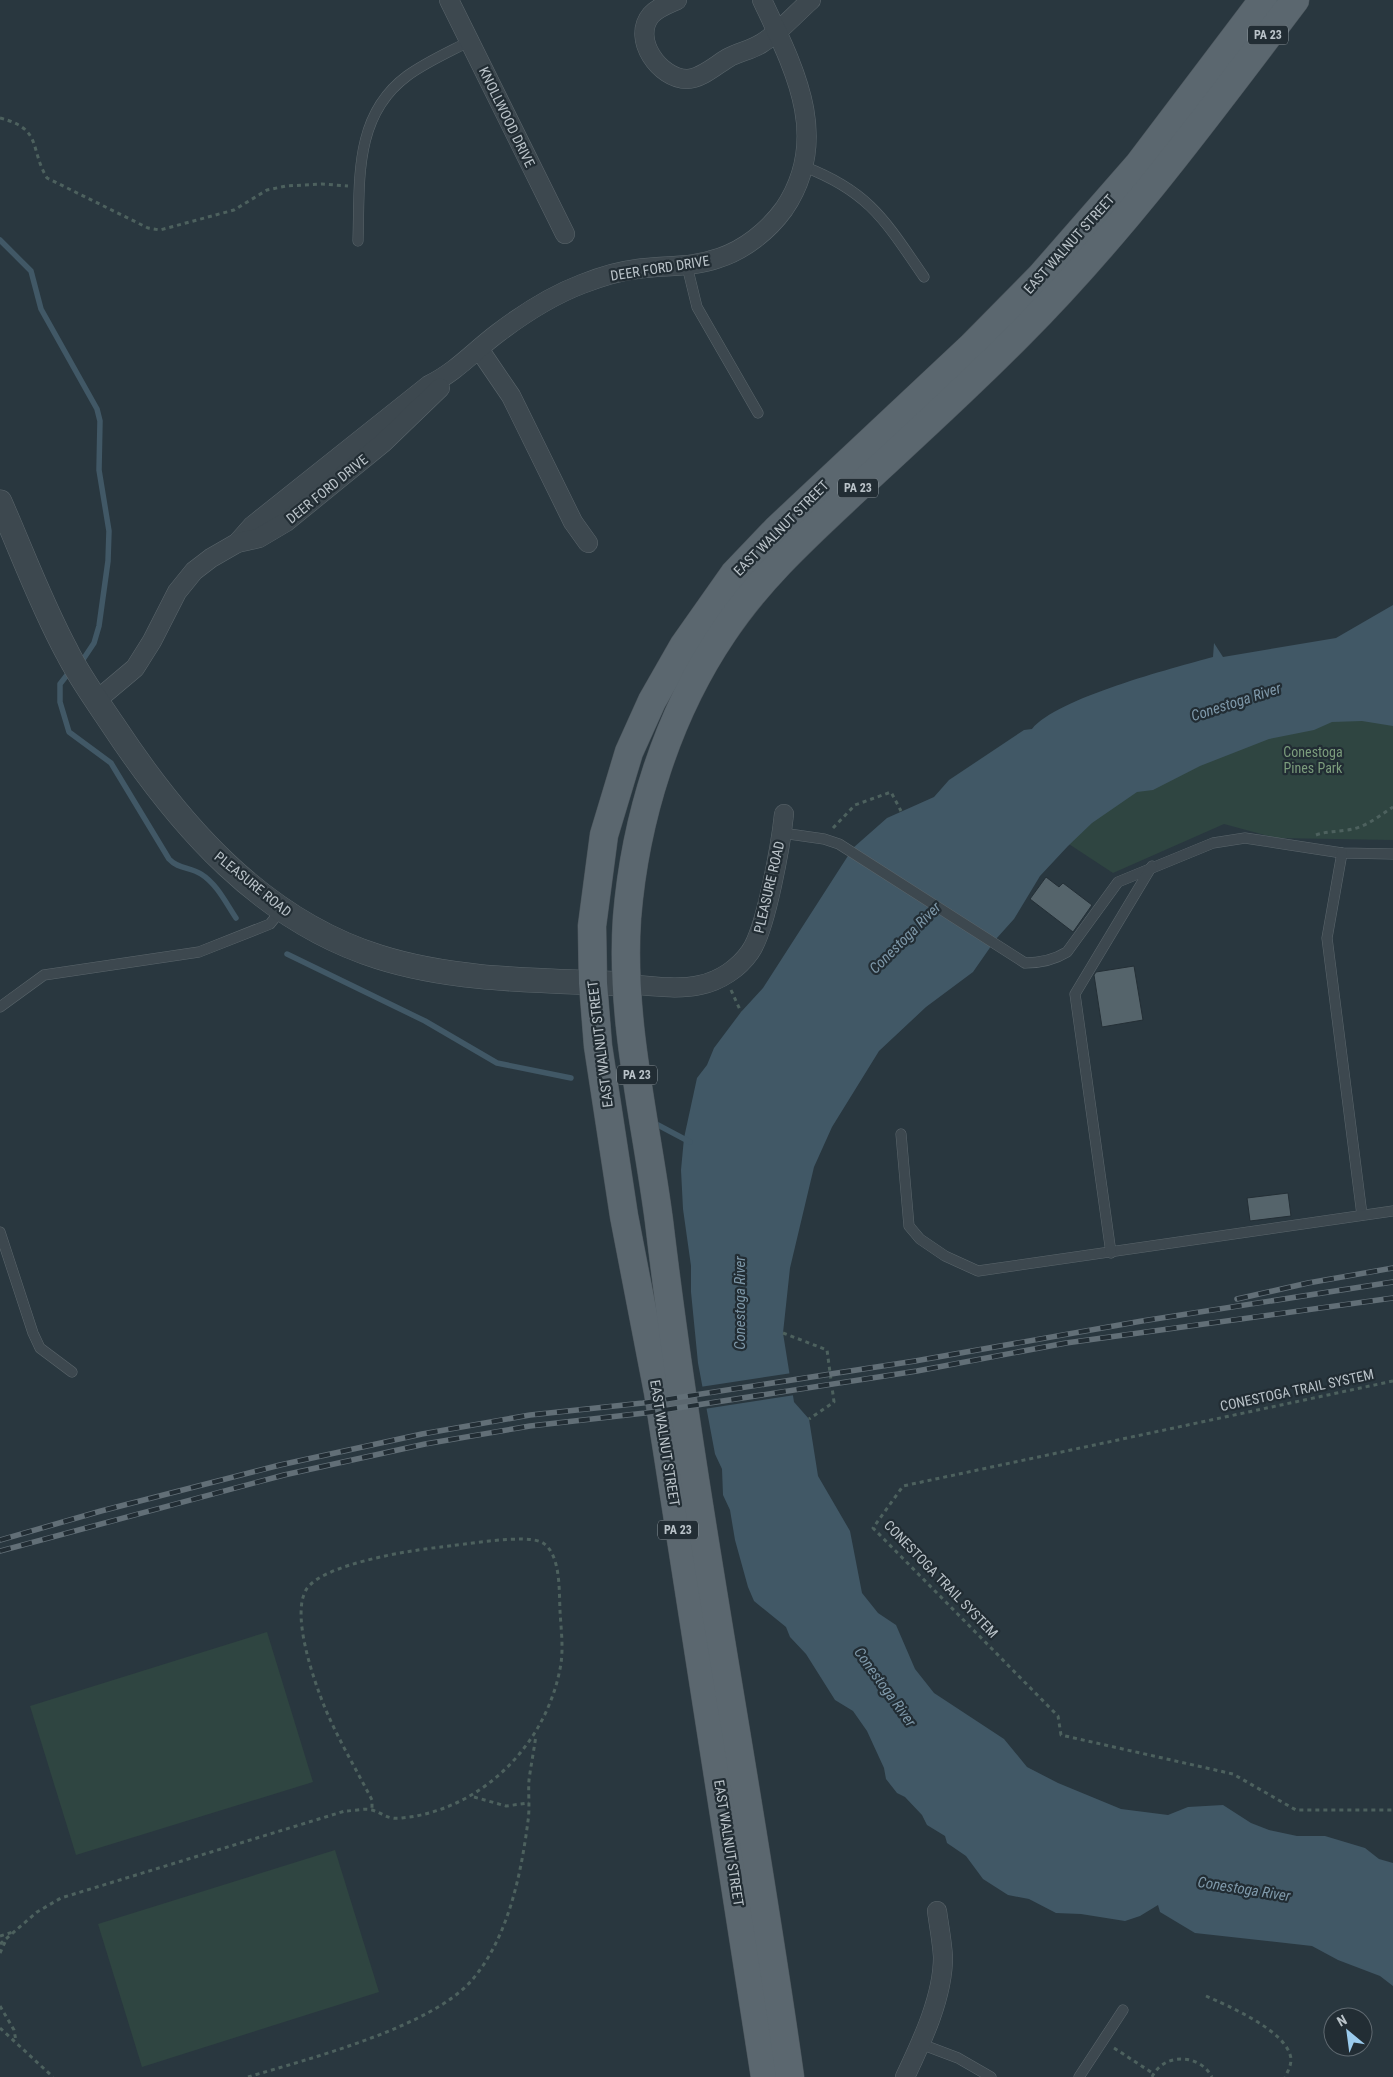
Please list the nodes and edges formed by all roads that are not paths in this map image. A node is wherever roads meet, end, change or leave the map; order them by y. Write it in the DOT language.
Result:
graph roads {
  1 [pos="449,0"];
  2 [pos="677,0"];
  3 [pos="762,0"];
  4 [pos="811,0"];
  5 [pos="1263,0"];
  6 [pos="1295,0"];
  7 [pos="777,32"];
  8 [pos="470,41"];
  9 [pos="805,167"];
  10 [pos="565,234"];
  11 [pos="358,241"];
  12 [pos="687,266"];
  13 [pos="924,277"];
  14 [pos="479,349"];
  15 [pos="758,413"];
  16 [pos="0,502"];
  17 [pos="588,544"];
  18 [pos="97,700"];
  19 [pos="784,814"];
  20 [pos="782,833"];
  21 [pos="1342,853"];
  22 [pos="1393,854"];
  23 [pos="1152,866"];
  24 [pos="282,909"];
  25 [pos="592,983"];
  26 [pos="627,984"];
  27 [pos="0,1007"];
  28 [pos="901,1134"];
  29 [pos="1393,1211"];
  30 [pos="1362,1215"];
  31 [pos="0,1232"];
  32 [pos="1111,1253"];
  33 [pos="72,1372"];
  34 [pos="937,1911"];
  35 [pos="1123,2010"];
  36 [pos="921,2044"];
  37 [pos="765,2077"];
  38 [pos="790,2077"];
  39 [pos="905,2077"];
  40 [pos="991,2077"];
  41 [pos="1078,2077"];
  1 -- 8 [label="street, KNOLLWOOD DRIVE"];
  2 -- 7 [label="street"];
  3 -- 7 [label="street, DEER FORD DRIVE"];
  4 -- 7 [label="street"];
  5 -- 25 [label="main road, EAST WALNUT STREET / PA 23"];
  6 -- 26 [label="main road, EAST WALNUT STREET / PA 23"];
  7 -- 9 [label="street, DEER FORD DRIVE"];
  8 -- 10 [label="street, KNOLLWOOD DRIVE"];
  8 -- 11 [label="lane"];
  9 -- 12 [label="street, DEER FORD DRIVE"];
  9 -- 13 [label="lane"];
  12 -- 14 [label="street, DEER FORD DRIVE"];
  12 -- 15 [label="lane"];
  14 -- 17 [label="street"];
  14 -- 18 [label="street, DEER FORD DRIVE"];
  16 -- 18 [label="street, PLEASURE ROAD"];
  18 -- 24 [label="street, PLEASURE ROAD"];
  19 -- 20 [label="street, PLEASURE ROAD"];
  20 -- 23 [label="lane"];
  20 -- 26 [label="street, PLEASURE ROAD"];
  21 -- 22 [label="lane"];
  21 -- 23 [label="lane"];
  21 -- 30 [label="lane"];
  23 -- 32 [label="lane"];
  24 -- 25 [label="street, PLEASURE ROAD"];
  24 -- 27 [label="lane"];
  25 -- 26 [label="street, PLEASURE ROAD"];
  25 -- 37 [label="main road, EAST WALNUT STREET / PA 23"];
  26 -- 38 [label="main road, EAST WALNUT STREET / PA 23"];
  28 -- 32 [label="lane"];
  29 -- 30 [label="lane"];
  30 -- 32 [label="lane"];
  31 -- 33 [label="lane"];
  34 -- 36 [label="street"];
  35 -- 41 [label="lane"];
  36 -- 39 [label="street"];
  36 -- 40 [label="lane"];
}
